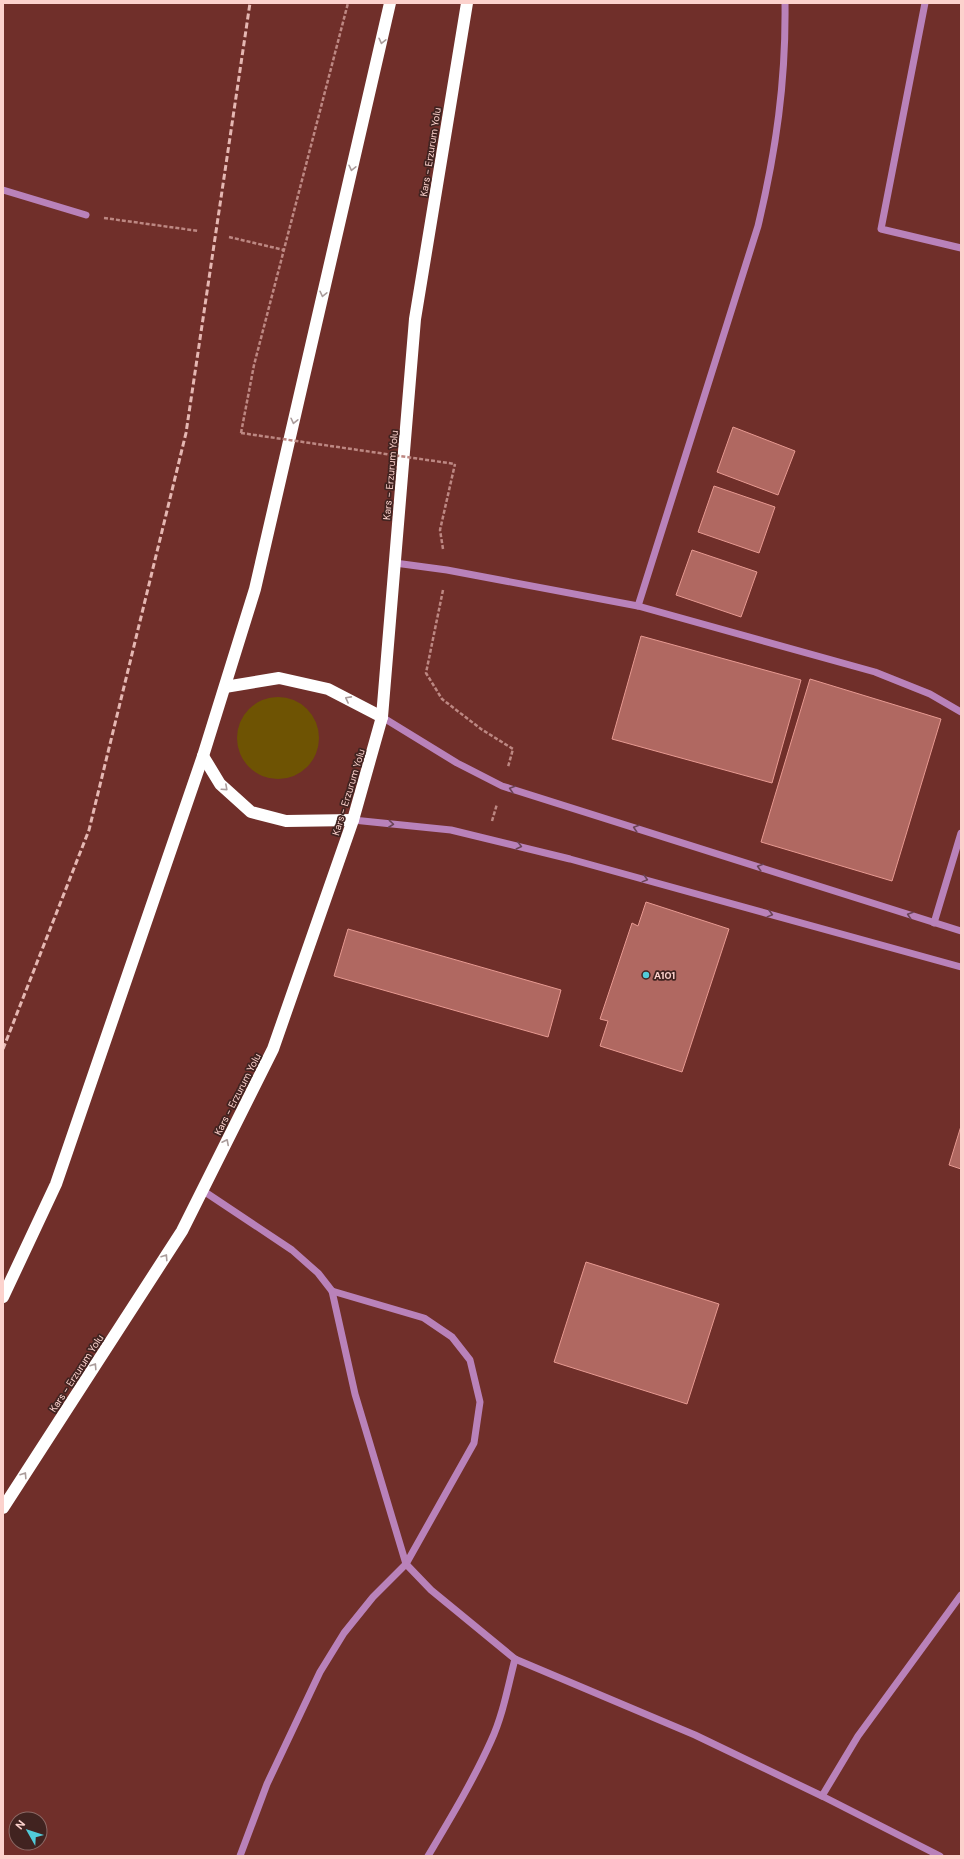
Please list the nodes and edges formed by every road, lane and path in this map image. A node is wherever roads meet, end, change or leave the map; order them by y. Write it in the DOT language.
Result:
graph roads {
  1 [pos="348,3"];
  2 [pos="390,3"];
  3 [pos="467,3"];
  4 [pos="785,3"];
  5 [pos="925,3"];
  6 [pos="3,190"];
  7 [pos="86,215"];
  8 [pos="199,231"];
  9 [pos="230,237"];
  10 [pos="961,248"];
  11 [pos="284,250"];
  12 [pos="395,563"];
  13 [pos="447,570"];
  14 [pos="638,606"];
  15 [pos="226,687"];
  16 [pos="961,712"];
  17 [pos="382,717"];
  18 [pos="203,756"];
  19 [pos="502,786"];
  20 [pos="353,820"];
  21 [pos="961,833"];
  22 [pos="487,838"];
  23 [pos="934,923"];
  24 [pos="961,931"];
  25 [pos="961,967"];
  26 [pos="202,1190"];
  27 [pos="332,1290"];
  28 [pos="3,1297"];
  29 [pos="3,1508"];
  30 [pos="406,1564"];
  31 [pos="961,1595"];
  32 [pos="515,1659"];
  33 [pos="822,1796"];
  34 [pos="240,1856"];
  35 [pos="428,1856"];
  36 [pos="940,1856"];
  1 -- 11 [label="path"];
  2 -- 15 [label="highway, one-way"];
  3 -- 12 [label="highway, Kars - Erzurum Yolu"];
  4 -- 14 [label="street"];
  5 -- 10 [label="street"];
  6 -- 7 [label="street"];
  7 -- 8 [label="path"];
  9 -- 11 [label="path"];
  11 -- 13 [label="path, bridge"];
  12 -- 13 [label="street"];
  12 -- 17 [label="highway, Kars - Erzurum Yolu"];
  13 -- 14 [label="street"];
  13 -- 19 [label="path"];
  14 -- 16 [label="street"];
  17 -- 15 [label="highway, one-way"];
  15 -- 18 [label="highway"];
  17 -- 19 [label="street"];
  17 -- 20 [label="highway, Kars - Erzurum Yolu"];
  18 -- 20 [label="highway, one-way"];
  18 -- 28 [label="highway"];
  19 -- 22 [label="path"];
  23 -- 19 [label="street, one-way"];
  20 -- 22 [label="street, one-way"];
  26 -- 20 [label="highway, Kars - Erzurum Yolu, one-way"];
  21 -- 23 [label="street"];
  22 -- 25 [label="street, one-way"];
  23 -- 24 [label="street"];
  26 -- 27 [label="street"];
  29 -- 26 [label="highway, Kars - Erzurum Yolu, one-way"];
  27 -- 30 [label="street"];
  27 -- 30 [label="street"];
  30 -- 32 [label="street"];
  30 -- 34 [label="street"];
  31 -- 33 [label="street"];
  32 -- 33 [label="street"];
  32 -- 35 [label="street"];
  33 -- 36 [label="street"];
}
